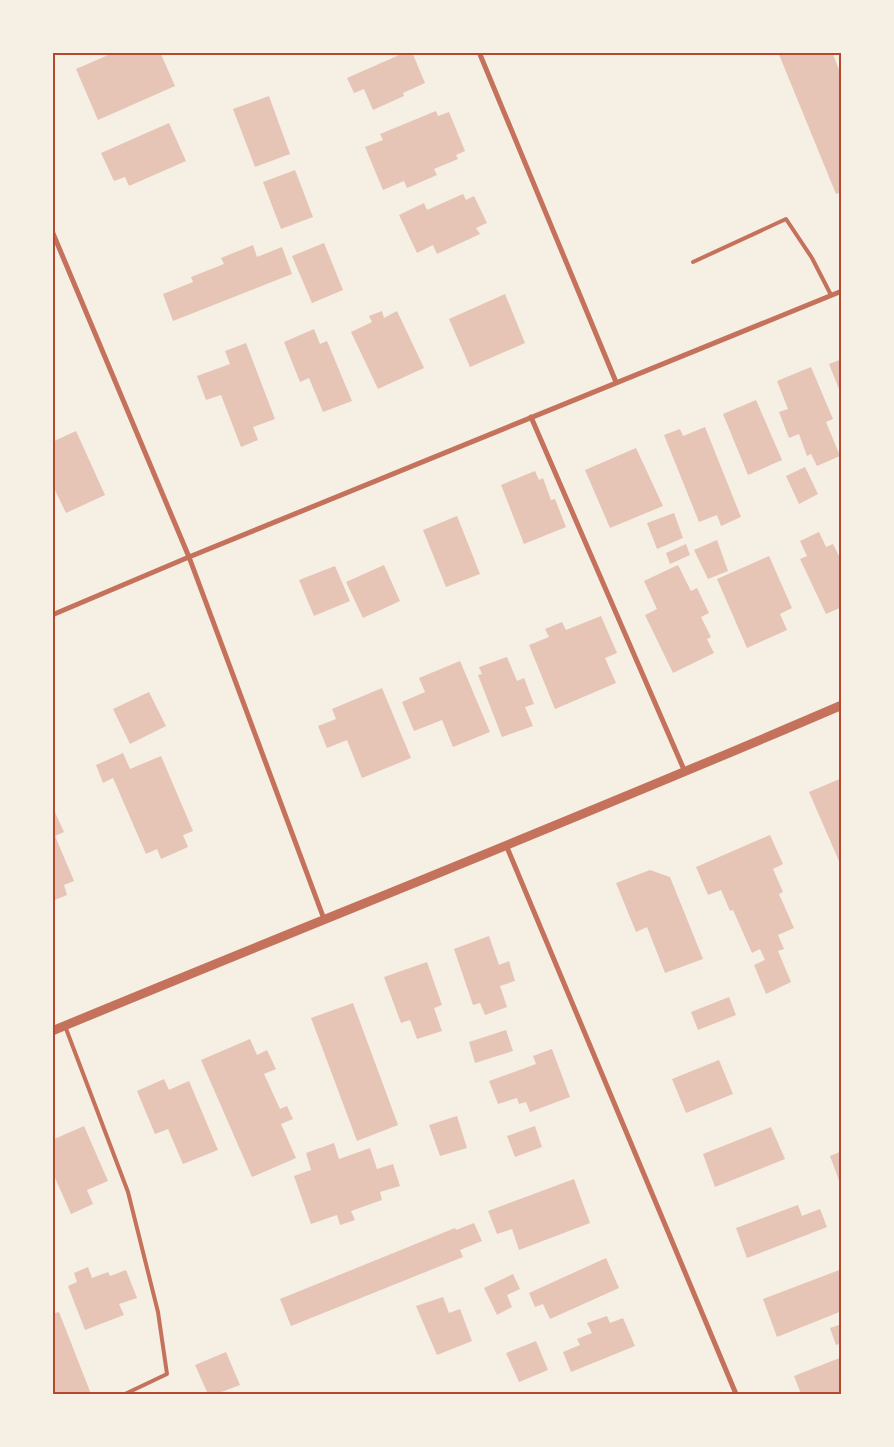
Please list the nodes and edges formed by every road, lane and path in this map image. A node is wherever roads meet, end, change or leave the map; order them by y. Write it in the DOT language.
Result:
graph roads {
  1 [pos="479,52"];
  2 [pos="52,231"];
  3 [pos="693,262"];
  4 [pos="842,291"];
  5 [pos="830,295"];
  6 [pos="616,382"];
  7 [pos="531,417"];
  8 [pos="189,557"];
  9 [pos="52,615"];
  10 [pos="842,705"];
  11 [pos="685,773"];
  12 [pos="506,845"];
  13 [pos="324,919"];
  14 [pos="65,1026"];
  15 [pos="52,1031"];
  16 [pos="125,1394"];
  17 [pos="736,1394"];
  1 -- 6 [label="street"];
  2 -- 8 [label="street"];
  3 -- 5 [label="lane"];
  4 -- 5 [label="street"];
  5 -- 6 [label="street"];
  6 -- 7 [label="street"];
  7 -- 8 [label="street"];
  7 -- 11 [label="street"];
  8 -- 9 [label="street"];
  8 -- 13 [label="street"];
  10 -- 11 [label="street"];
  11 -- 12 [label="street"];
  12 -- 13 [label="street"];
  12 -- 17 [label="street"];
  13 -- 14 [label="street"];
  14 -- 15 [label="street"];
  14 -- 16 [label="lane"];
}
